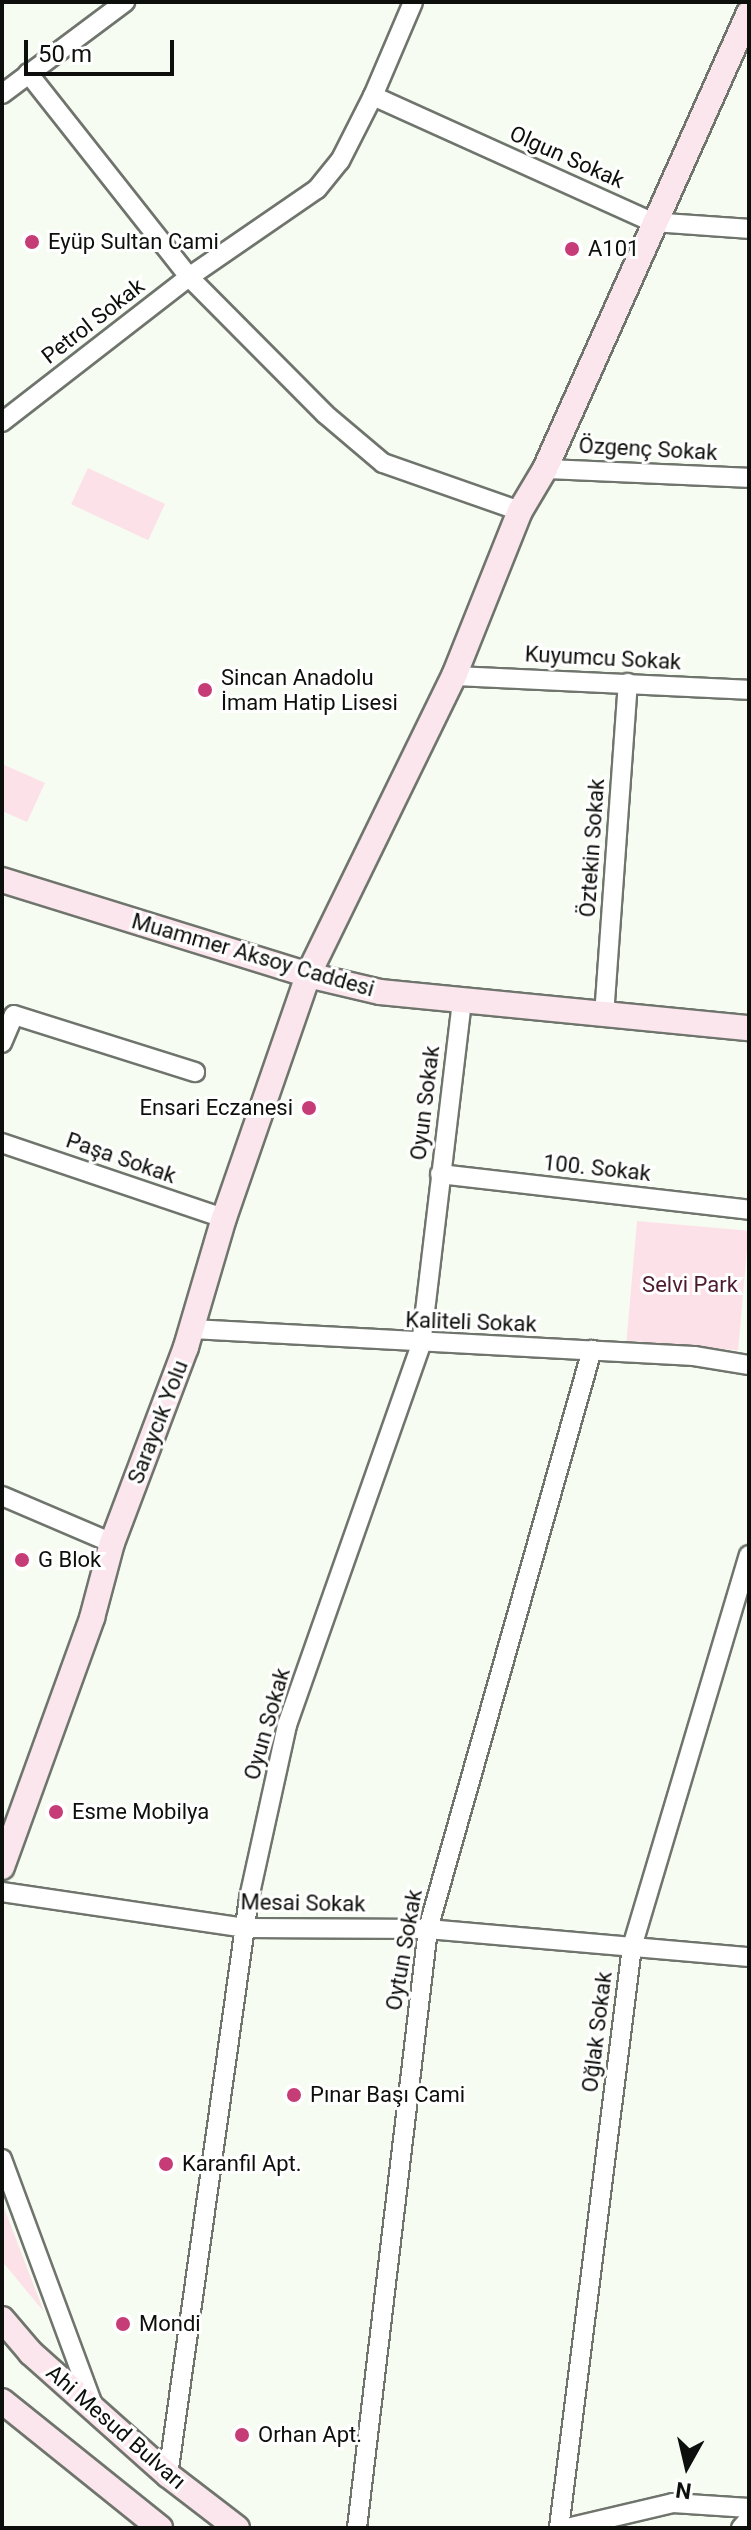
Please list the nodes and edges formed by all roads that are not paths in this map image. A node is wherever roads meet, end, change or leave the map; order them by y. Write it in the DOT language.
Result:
graph roads {
  1 [pos="125,2"];
  2 [pos="413,2"];
  3 [pos="749,13"];
  4 [pos="28,73"];
  5 [pos="2,94"];
  6 [pos="373,96"];
  7 [pos="652,222"];
  8 [pos="749,229"];
  9 [pos="189,277"];
  10 [pos="2,422"];
  11 [pos="545,469"];
  12 [pos="749,478"];
  13 [pos="520,511"];
  14 [pos="454,676"];
  15 [pos="628,683"];
  16 [pos="749,690"];
  17 [pos="2,880"];
  18 [pos="308,975"];
  19 [pos="462,999"];
  20 [pos="604,1016"];
  21 [pos="749,1028"];
  22 [pos="2,1043"];
  23 [pos="195,1072"];
  24 [pos="2,1143"];
  25 [pos="440,1174"];
  26 [pos="749,1210"];
  27 [pos="224,1218"];
  28 [pos="192,1329"];
  29 [pos="421,1345"];
  30 [pos="592,1350"];
  31 [pos="749,1365"];
  32 [pos="2,1496"];
  33 [pos="112,1543"];
  34 [pos="749,1555"];
  35 [pos="2,1865"];
  36 [pos="2,1892"];
  37 [pos="246,1928"];
  38 [pos="428,1929"];
  39 [pos="632,1947"];
  40 [pos="749,1957"];
  41 [pos="2,2159"];
  42 [pos="2,2298"];
  43 [pos="2,2319"];
  44 [pos="31,2353"];
  45 [pos="6,2404"];
  46 [pos="93,2405"];
  47 [pos="168,2475"];
  48 [pos="749,2508"];
  49 [pos="749,2519"];
  50 [pos="160,2528"];
  51 [pos="237,2528"];
  52 [pos="357,2528"];
  53 [pos="559,2528"];
  54 [pos="567,2528"];
  55 [pos="741,2528"];
  1 -- 4 [label="street"];
  2 -- 6 [label="street, Petrol Sokak"];
  3 -- 7 [label="main road, Saraycık Yolu"];
  4 -- 5 [label="street"];
  4 -- 9 [label="street"];
  6 -- 7 [label="street, Olgun Sokak"];
  6 -- 9 [label="street, Petrol Sokak"];
  7 -- 8 [label="street, Olgun Sokak"];
  7 -- 11 [label="main road, Saraycık Yolu"];
  9 -- 10 [label="street, Petrol Sokak"];
  9 -- 13 [label="street"];
  11 -- 12 [label="street, Özgenç Sokak"];
  11 -- 13 [label="main road, Saraycık Yolu"];
  13 -- 14 [label="main road, Saraycık Yolu"];
  14 -- 15 [label="street, Kuyumcu Sokak"];
  14 -- 18 [label="main road, Saraycık Yolu"];
  15 -- 16 [label="street, Kuyumcu Sokak"];
  15 -- 20 [label="street, Öztekin Sokak"];
  17 -- 18 [label="main road, Muammer Aksoy Caddesi"];
  18 -- 19 [label="main road, Muammer Aksoy Caddesi"];
  18 -- 27 [label="main road, Saraycık Yolu"];
  19 -- 20 [label="main road, Muammer Aksoy Caddesi"];
  19 -- 25 [label="street, Oyun Sokak"];
  20 -- 21 [label="main road, Muammer Aksoy Caddesi"];
  22 -- 23 [label="street"];
  24 -- 27 [label="street, Paşa Sokak"];
  25 -- 26 [label="street, 100. Sokak"];
  25 -- 29 [label="street, Oyun Sokak"];
  27 -- 28 [label="main road, Saraycık Yolu"];
  28 -- 29 [label="street, Kaliteli Sokak"];
  28 -- 33 [label="main road, Saraycık Yolu"];
  29 -- 30 [label="street, Kaliteli Sokak"];
  29 -- 37 [label="street, Oyun Sokak"];
  30 -- 31 [label="street, Kaliteli Sokak"];
  30 -- 38 [label="street, Oytun Sokak"];
  32 -- 33 [label="street"];
  33 -- 35 [label="main road, Saraycık Yolu"];
  34 -- 39 [label="street, Oğlak Sokak"];
  36 -- 37 [label="street, Mesai Sokak"];
  37 -- 38 [label="street, Mesai Sokak"];
  37 -- 47 [label="street, Oyun Sokak"];
  38 -- 39 [label="street, Mesai Sokak"];
  38 -- 52 [label="street, Oytun Sokak"];
  39 -- 40 [label="street, Mesai Sokak"];
  39 -- 53 [label="street, Oğlak Sokak"];
  41 -- 46 [label="street"];
  42 -- 44 [label="main road"];
  43 -- 44 [label="main road, Ahi Mesud Bulvarı"];
  44 -- 46 [label="main road, Ahi Mesud Bulvarı"];
  45 -- 50 [label="main road"];
  46 -- 47 [label="main road, Ahi Mesud Bulvarı"];
  47 -- 51 [label="main road, Ahi Mesud Bulvarı"];
  48 -- 54 [label="street"];
  49 -- 55 [label="street"];
}
